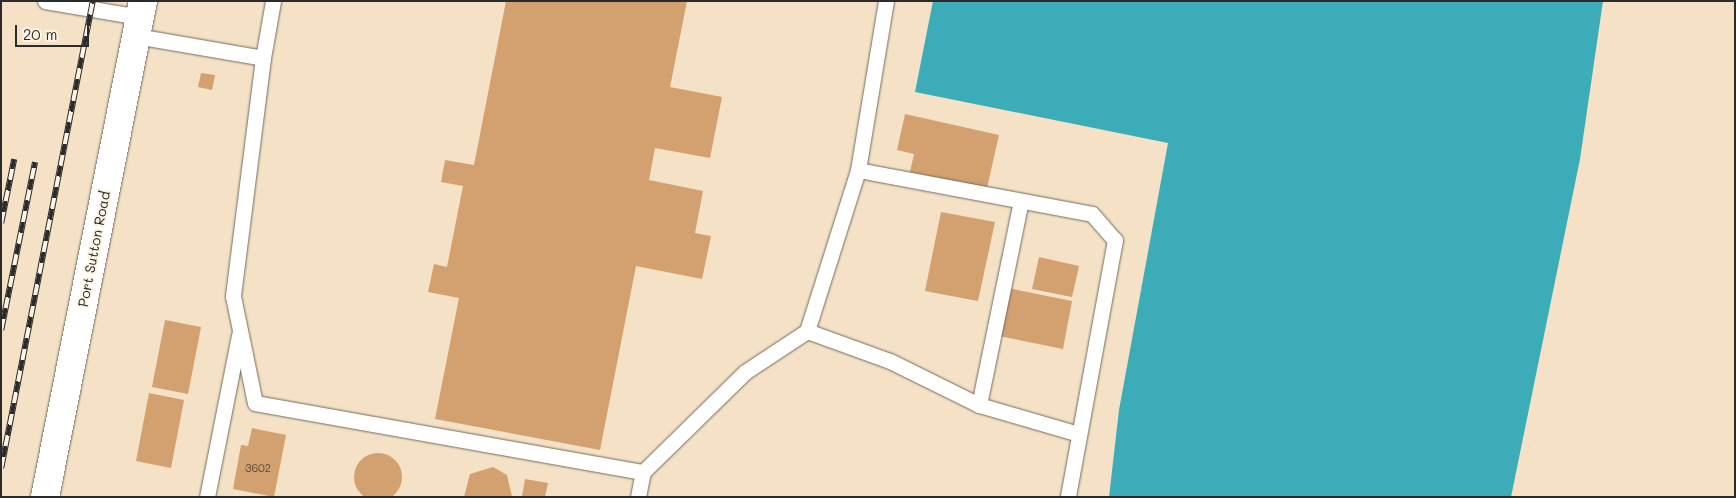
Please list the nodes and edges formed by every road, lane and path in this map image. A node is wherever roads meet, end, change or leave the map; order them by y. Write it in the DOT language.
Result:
graph roads {
  1 [pos="45,1"];
  2 [pos="273,1"];
  3 [pos="886,1"];
  4 [pos="140,18"];
  5 [pos="262,58"];
  6 [pos="858,170"];
  7 [pos="1021,201"];
  8 [pos="240,328"];
  9 [pos="807,331"];
  10 [pos="979,405"];
  11 [pos="1079,434"];
  12 [pos="643,472"];
  13 [pos="45,497"];
  14 [pos="207,497"];
  15 [pos="638,497"];
  16 [pos="1068,497"];
  1 -- 4 [label="lane"];
  2 -- 5 [label="lane"];
  3 -- 6 [label="lane"];
  4 -- 5 [label="lane"];
  4 -- 13 [label="street, Port Sutton Road"];
  5 -- 8 [label="lane"];
  6 -- 7 [label="lane"];
  6 -- 9 [label="lane"];
  7 -- 10 [label="lane"];
  7 -- 11 [label="lane"];
  8 -- 12 [label="lane"];
  8 -- 14 [label="lane"];
  9 -- 10 [label="lane"];
  9 -- 12 [label="lane"];
  10 -- 11 [label="lane"];
  11 -- 16 [label="lane"];
  12 -- 15 [label="lane"];
}
